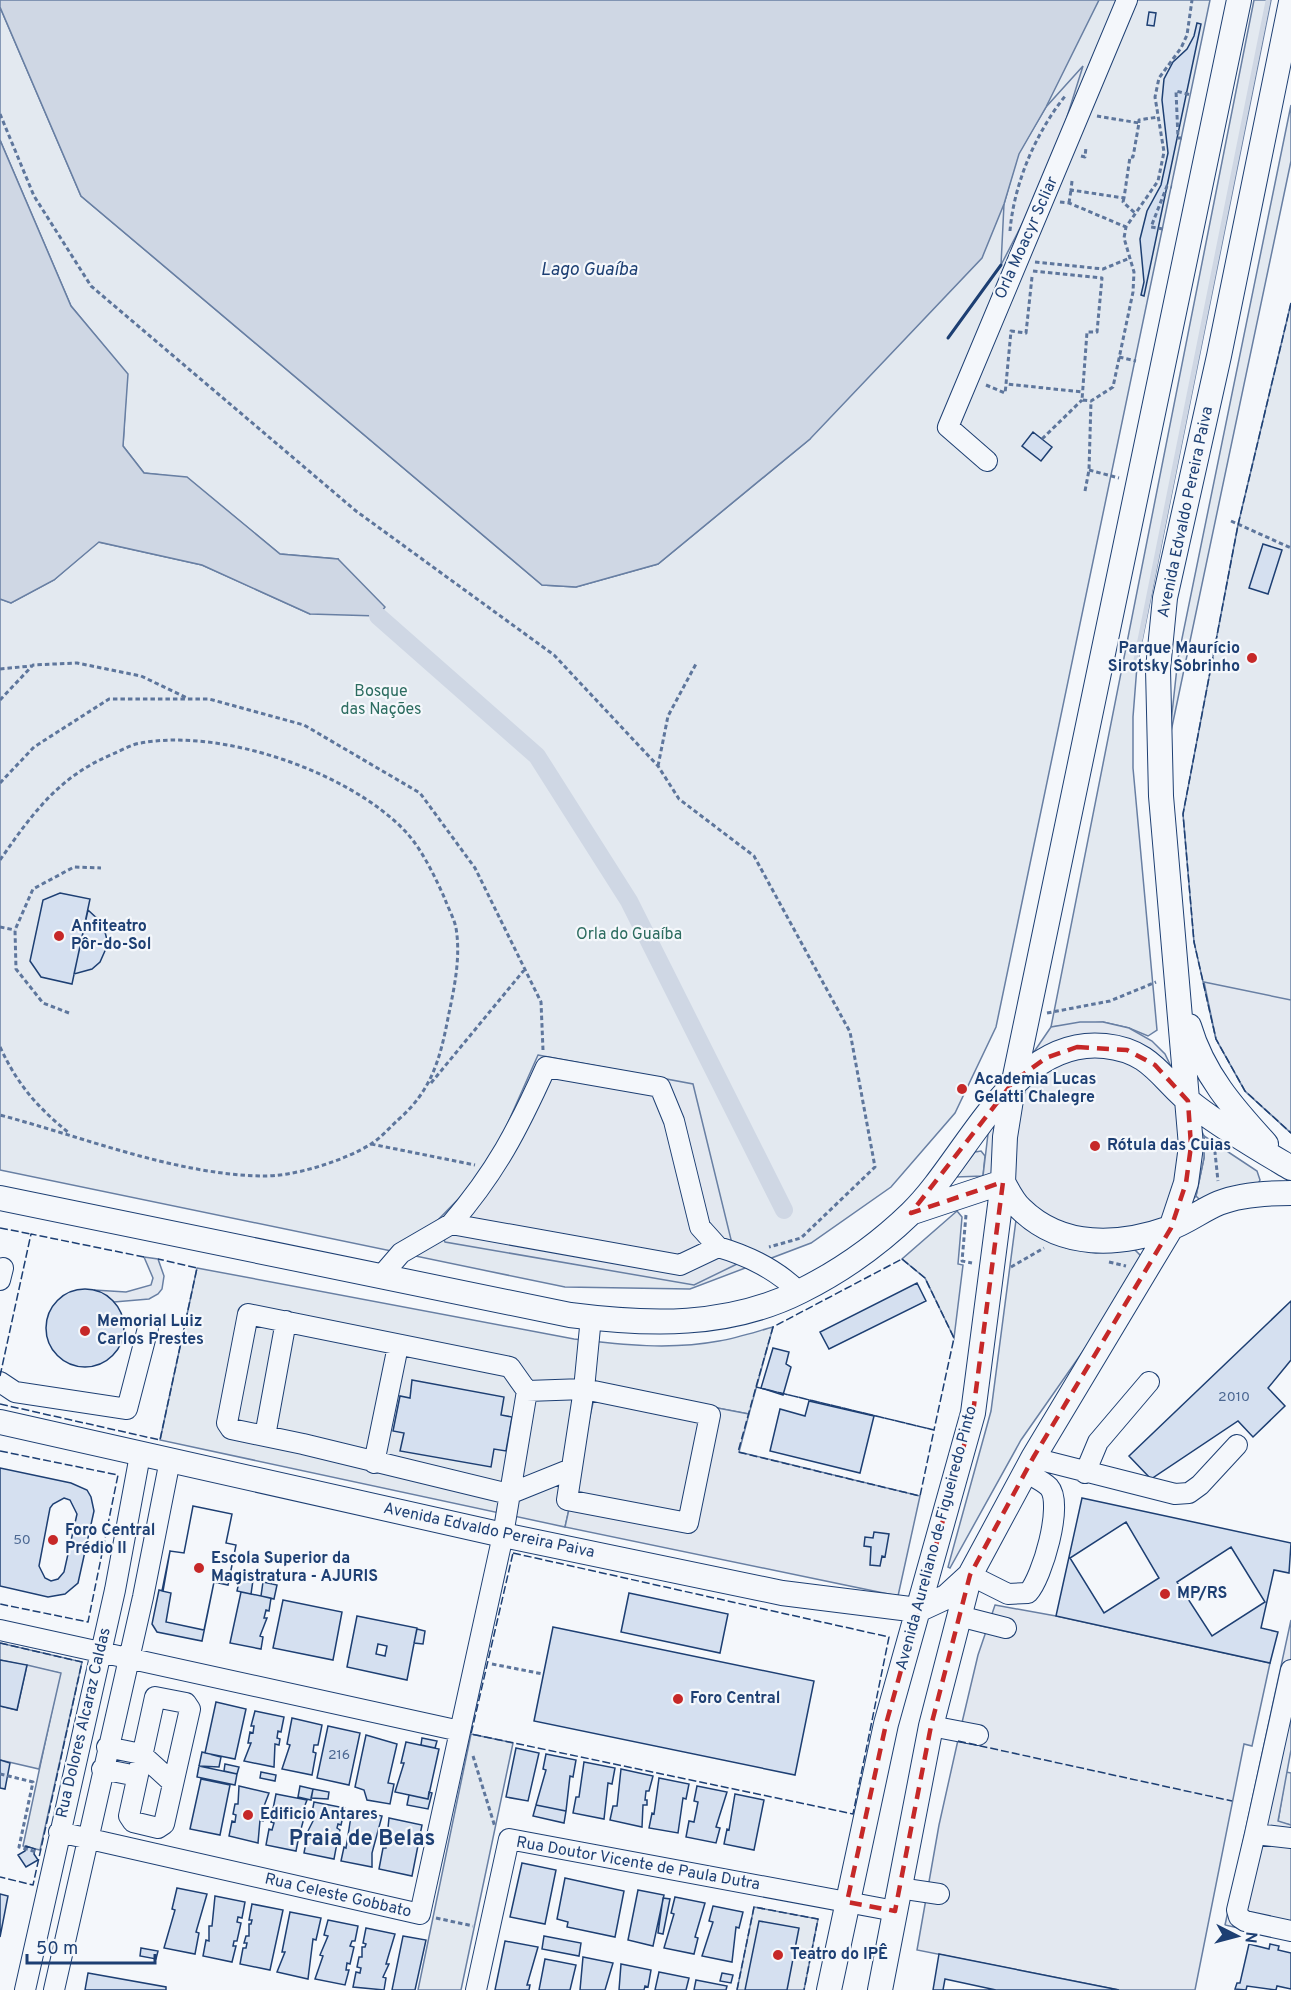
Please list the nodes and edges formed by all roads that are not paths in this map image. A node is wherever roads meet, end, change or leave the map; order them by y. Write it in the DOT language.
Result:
graph roads {
  1 [pos="1127,0"];
  2 [pos="1239,0"];
  3 [pos="1291,2"];
  4 [pos="987,461"];
  5 [pos="1174,978"];
  6 [pos="1014,1081"];
  7 [pos="1188,1101"];
  8 [pos="1287,1166"];
  9 [pos="1003,1182"];
  10 [pos="1291,1194"];
  11 [pos="0,1198"];
  12 [pos="911,1213"];
  13 [pos="451,1224"];
  14 [pos="1171,1228"];
  15 [pos="718,1247"];
  16 [pos="382,1275"];
  17 [pos="799,1292"];
  18 [pos="591,1317"];
  19 [pos="286,1321"];
  20 [pos="148,1328"];
  21 [pos="398,1346"];
  22 [pos="0,1382"];
  23 [pos="1149,1382"];
  24 [pos="584,1389"];
  25 [pos="527,1391"];
  26 [pos="0,1422"];
  27 [pos="265,1436"];
  28 [pos="1237,1445"];
  29 [pos="140,1455"];
  30 [pos="170,1460"];
  31 [pos="374,1463"];
  32 [pos="1029,1465"];
  33 [pos="571,1469"];
  34 [pos="1085,1473"];
  35 [pos="509,1494"];
  36 [pos="503,1535"];
  37 [pos="970,1575"];
  38 [pos="115,1590"];
  39 [pos="143,1597"];
  40 [pos="918,1610"];
  41 [pos="958,1616"];
  42 [pos="1006,1628"];
  43 [pos="0,1630"];
  44 [pos="101,1652"];
  45 [pos="128,1658"];
  46 [pos="1291,1670"];
  47 [pos="931,1726"];
  48 [pos="460,1731"];
  49 [pos="978,1735"];
  50 [pos="107,1747"];
  51 [pos="141,1754"];
  52 [pos="102,1769"];
  53 [pos="137,1776"];
  54 [pos="173,1783"];
  55 [pos="59,1832"];
  56 [pos="1255,1834"];
  57 [pos="86,1838"];
  58 [pos="1291,1838"];
  59 [pos="939,1894"];
  60 [pos="897,1900"];
  61 [pos="847,1902"];
  62 [pos="1291,1931"];
  63 [pos="25,1990"];
  64 [pos="54,1990"];
  65 [pos="476,1990"];
  66 [pos="830,1990"];
  67 [pos="880,1990"];
  1 -- 4 [label="street, Orla Moacyr Scliar"];
  2 -- 6 [label="main road"];
  3 -- 5 [label="main road, Avenida Edvaldo Pereira Paiva"];
  5 -- 7 [label="main road, Avenida Edvaldo Pereira Paiva"];
  5 -- 8 [label="main road"];
  6 -- 7 [label="main road"];
  6 -- 9 [label="main road, Avenida Aureliano de Figueiredo Pinto"];
  6 -- 12 [label="main road"];
  7 -- 8 [label="main road"];
  7 -- 14 [label="main road, Avenida Edvaldo Pereira Paiva"];
  9 -- 12 [label="main road"];
  9 -- 14 [label="main road"];
  9 -- 40 [label="main road, Avenida Aureliano de Figueiredo Pinto"];
  10 -- 14 [label="main road"];
  11 -- 16 [label="main road"];
  12 -- 17 [label="main road"];
  13 -- 15 [label="street"];
  13 -- 15 [label="street"];
  13 -- 16 [label="street"];
  14 -- 32 [label="main road"];
  15 -- 17 [label="street"];
  16 -- 18 [label="main road"];
  17 -- 18 [label="main road"];
  18 -- 24 [label="street"];
  19 -- 21 [label="street"];
  19 -- 27 [label="street"];
  19 -- 27 [label="street"];
  20 -- 22 [label="street"];
  21 -- 25 [label="street"];
  21 -- 31 [label="street"];
  23 -- 34 [label="street"];
  24 -- 25 [label="street"];
  24 -- 33 [label="street"];
  24 -- 33 [label="street"];
  25 -- 35 [label="street, Rua Celeste Gobbato"];
  26 -- 29 [label="main road, Avenida Edvaldo Pereira Paiva"];
  27 -- 31 [label="street"];
  28 -- 34 [label="street"];
  29 -- 30 [label="main road, Avenida Edvaldo Pereira Paiva"];
  29 -- 38 [label="street, Rua Dolores Alcaraz Caldas"];
  30 -- 36 [label="main road, Avenida Edvaldo Pereira Paiva"];
  30 -- 39 [label="street, Rua Dolores Alcaraz Caldas"];
  31 -- 35 [label="street"];
  32 -- 34 [label="street"];
  32 -- 37 [label="main road"];
  32 -- 37 [label="street"];
  33 -- 35 [label="street"];
  35 -- 36 [label="street, Rua Celeste Gobbato"];
  36 -- 40 [label="main road, Avenida Edvaldo Pereira Paiva"];
  36 -- 48 [label="street, Rua Celeste Gobbato"];
  37 -- 40 [label="main road"];
  37 -- 41 [label="main road"];
  38 -- 39 [label="street"];
  38 -- 44 [label="street, Rua Dolores Alcaraz Caldas"];
  39 -- 45 [label="street, Rua Dolores Alcaraz Caldas"];
  40 -- 61 [label="main road, Avenida Aureliano de Figueiredo Pinto"];
  41 -- 42 [label="street"];
  41 -- 47 [label="main road"];
  43 -- 44 [label="street"];
  44 -- 45 [label="street"];
  44 -- 55 [label="street, Rua Dolores Alcaraz Caldas"];
  45 -- 48 [label="street"];
  45 -- 50 [label="street, Rua Dolores Alcaraz Caldas"];
  46 -- 56 [label="street"];
  47 -- 49 [label="street"];
  47 -- 60 [label="main road"];
  48 -- 57 [label="street, Rua Celeste Gobbato"];
  50 -- 51 [label="street"];
  50 -- 52 [label="street, Rua Dolores Alcaraz Caldas"];
  51 -- 53 [label="street"];
  51 -- 54 [label="street"];
  51 -- 54 [label="street"];
  52 -- 53 [label="street"];
  52 -- 57 [label="street, Rua Dolores Alcaraz Caldas"];
  53 -- 54 [label="street"];
  55 -- 57 [label="street, Rua Celeste Gobbato"];
  55 -- 63 [label="street, Rua Dolores Alcaraz Caldas"];
  56 -- 58 [label="street"];
  56 -- 62 [label="street"];
  57 -- 64 [label="street, Rua Dolores Alcaraz Caldas"];
  59 -- 60 [label="street"];
  60 -- 61 [label="street"];
  60 -- 67 [label="main road"];
  61 -- 65 [label="street, Rua Doutor Vicente de Paula Dutra"];
  61 -- 66 [label="main road, Avenida Aureliano de Figueiredo Pinto"];
}
